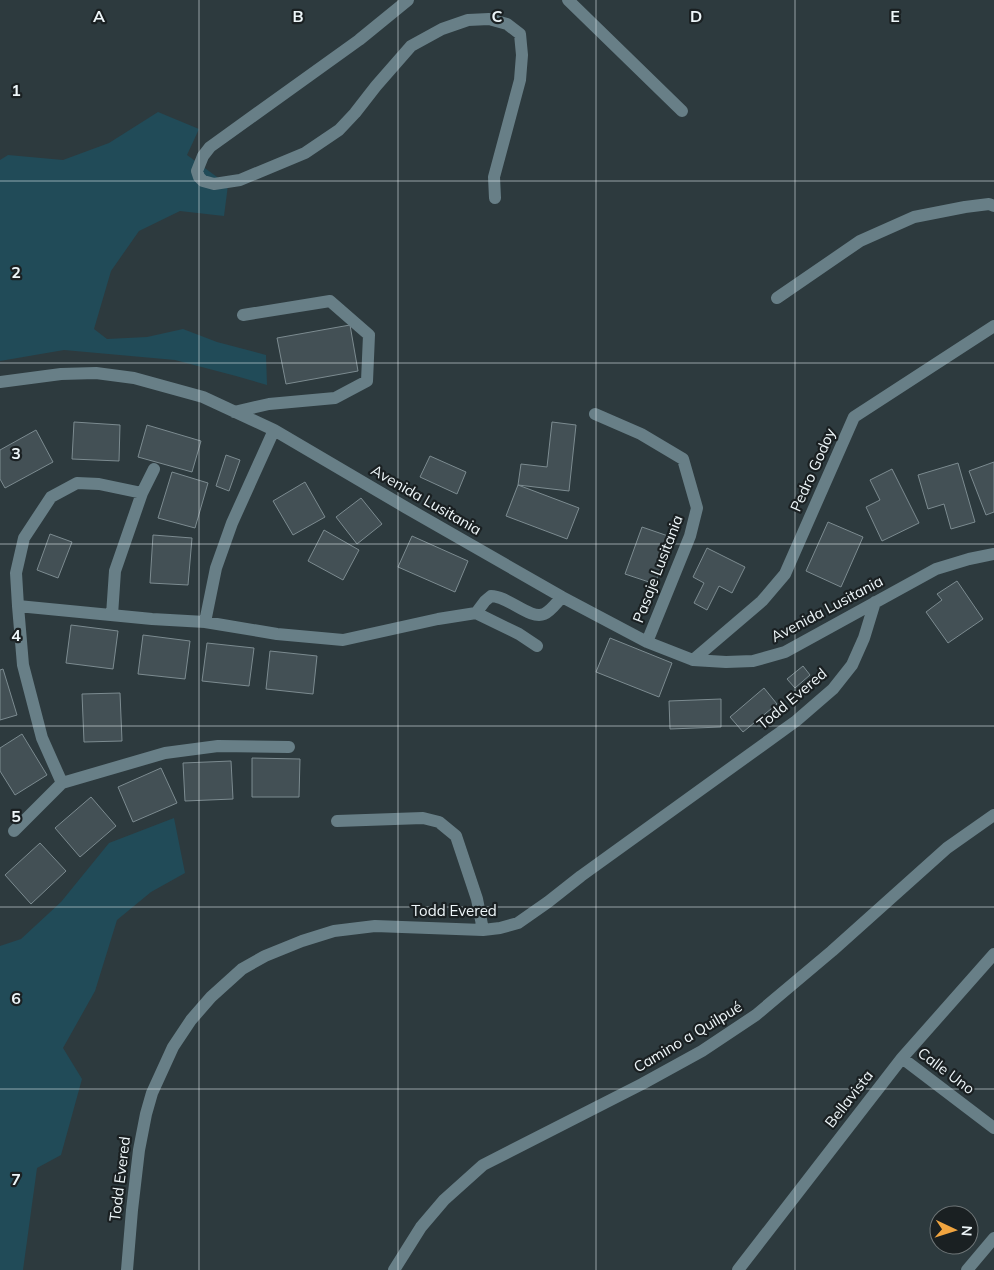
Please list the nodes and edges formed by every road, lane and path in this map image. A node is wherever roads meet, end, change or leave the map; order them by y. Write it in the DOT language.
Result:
graph roads {
  1 [pos="408,0"];
  2 [pos="568,0"];
  3 [pos="682,111"];
  4 [pos="495,198"];
  5 [pos="994,206"];
  6 [pos="777,298"];
  7 [pos="243,315"];
  8 [pos="994,326"];
  9 [pos="0,382"];
  10 [pos="234,412"];
  11 [pos="595,414"];
  12 [pos="274,430"];
  13 [pos="154,469"];
  14 [pos="142,493"];
  15 [pos="994,554"];
  16 [pos="562,597"];
  17 [pos="875,602"];
  18 [pos="18,606"];
  19 [pos="476,613"];
  20 [pos="112,615"];
  21 [pos="205,622"];
  22 [pos="647,642"];
  23 [pos="537,646"];
  24 [pos="693,660"];
  25 [pos="289,747"];
  26 [pos="62,784"];
  27 [pos="994,815"];
  28 [pos="337,821"];
  29 [pos="14,831"];
  30 [pos="483,930"];
  31 [pos="994,954"];
  32 [pos="902,1058"];
  33 [pos="994,1128"];
  34 [pos="994,1238"];
  35 [pos="127,1270"];
  36 [pos="394,1270"];
  37 [pos="738,1270"];
  38 [pos="967,1270"];
  1 -- 4 [label="street"];
  2 -- 3 [label="street"];
  5 -- 6 [label="street"];
  7 -- 10 [label="street"];
  8 -- 24 [label="street, Pedro Godoy"];
  9 -- 10 [label="street, Avenida Lusitania"];
  10 -- 12 [label="street, Avenida Lusitania"];
  11 -- 22 [label="street, Pasaje Lusitania"];
  12 -- 16 [label="street, Avenida Lusitania"];
  12 -- 21 [label="street"];
  13 -- 14 [label="street"];
  14 -- 18 [label="street"];
  14 -- 20 [label="street"];
  15 -- 17 [label="street, Avenida Lusitania"];
  16 -- 19 [label="street"];
  16 -- 22 [label="street, Avenida Lusitania"];
  17 -- 24 [label="street, Avenida Lusitania"];
  17 -- 30 [label="street, Todd Evered"];
  18 -- 20 [label="street"];
  18 -- 26 [label="street"];
  19 -- 21 [label="street"];
  19 -- 23 [label="street"];
  20 -- 21 [label="street"];
  22 -- 24 [label="street, Avenida Lusitania"];
  25 -- 26 [label="street"];
  26 -- 29 [label="street"];
  27 -- 36 [label="street, Camino a Quilpué"];
  28 -- 30 [label="street"];
  30 -- 35 [label="street, Todd Evered"];
  31 -- 32 [label="street, Bellavista"];
  32 -- 33 [label="street, Calle Uno"];
  32 -- 37 [label="street, Bellavista"];
  34 -- 38 [label="street"];
}
